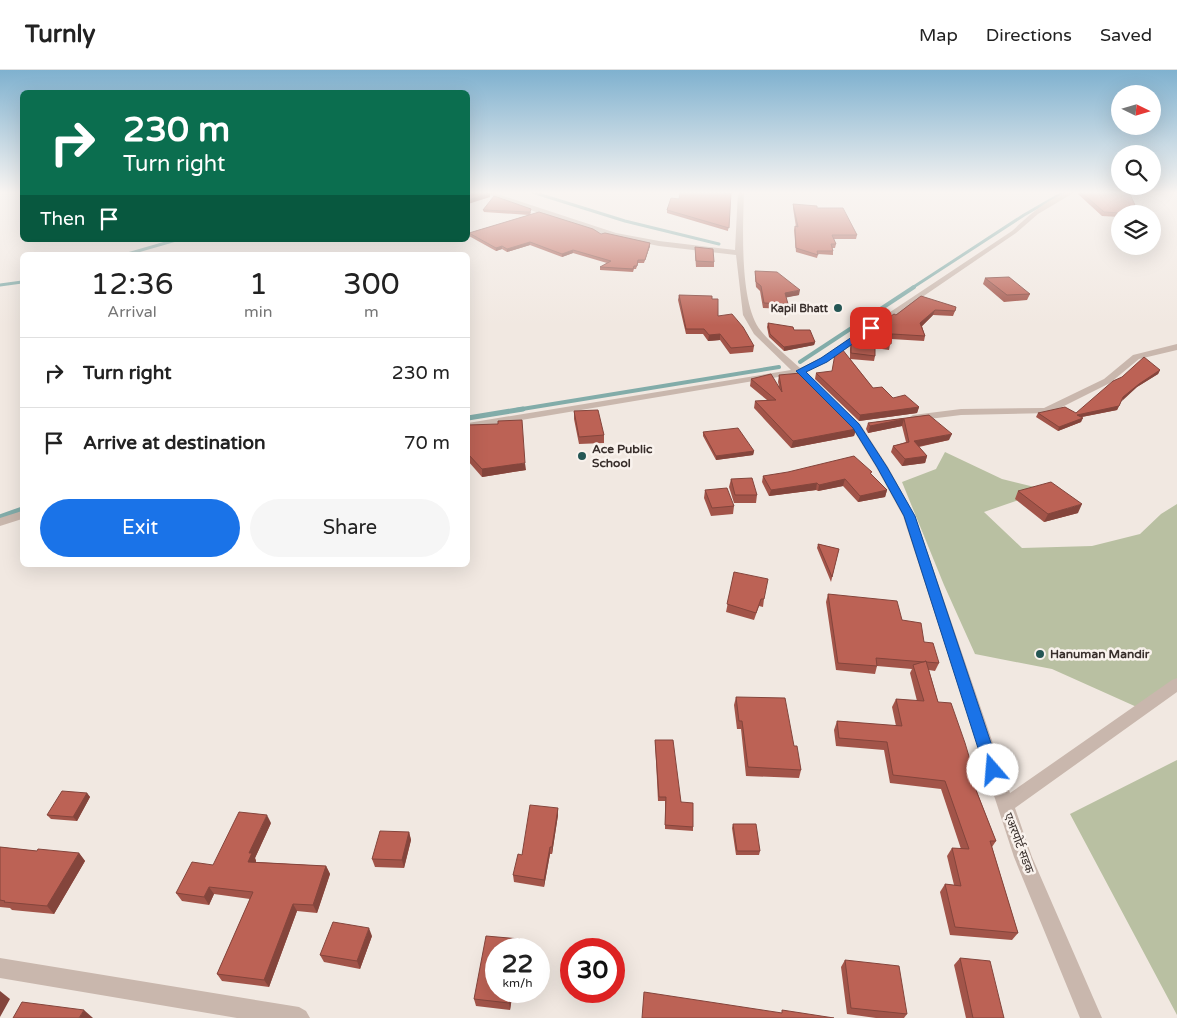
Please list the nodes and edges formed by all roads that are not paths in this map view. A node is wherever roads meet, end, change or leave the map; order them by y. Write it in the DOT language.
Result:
graph roads {
  1 [pos="622,236"];
  2 [pos="740,236"];
  3 [pos="1008,236"];
  4 [pos="739,253"];
  5 [pos="1177,348"];
  6 [pos="800,371"];
  7 [pos="904,420"];
  8 [pos="470,426"];
  9 [pos="20,516"];
  10 [pos="0,522"];
  11 [pos="1177,684"];
  12 [pos="1005,806"];
  13 [pos="0,968"];
  14 [pos="299,1018"];
  15 [pos="1091,1018"];
  1 -- 4 [label="street"];
  2 -- 4 [label="street, एअरपोर्ट सडक"];
  3 -- 6 [label="street"];
  4 -- 6 [label="street, एअरपोर्ट सडक"];
  5 -- 7 [label="street"];
  6 -- 8 [label="street"];
  6 -- 12 [label="street, एअरपोर्ट सडक"];
  9 -- 10 [label="street"];
  11 -- 12 [label="street"];
  12 -- 15 [label="street, एअरपोर्ट सडक"];
  13 -- 14 [label="street"];
}
